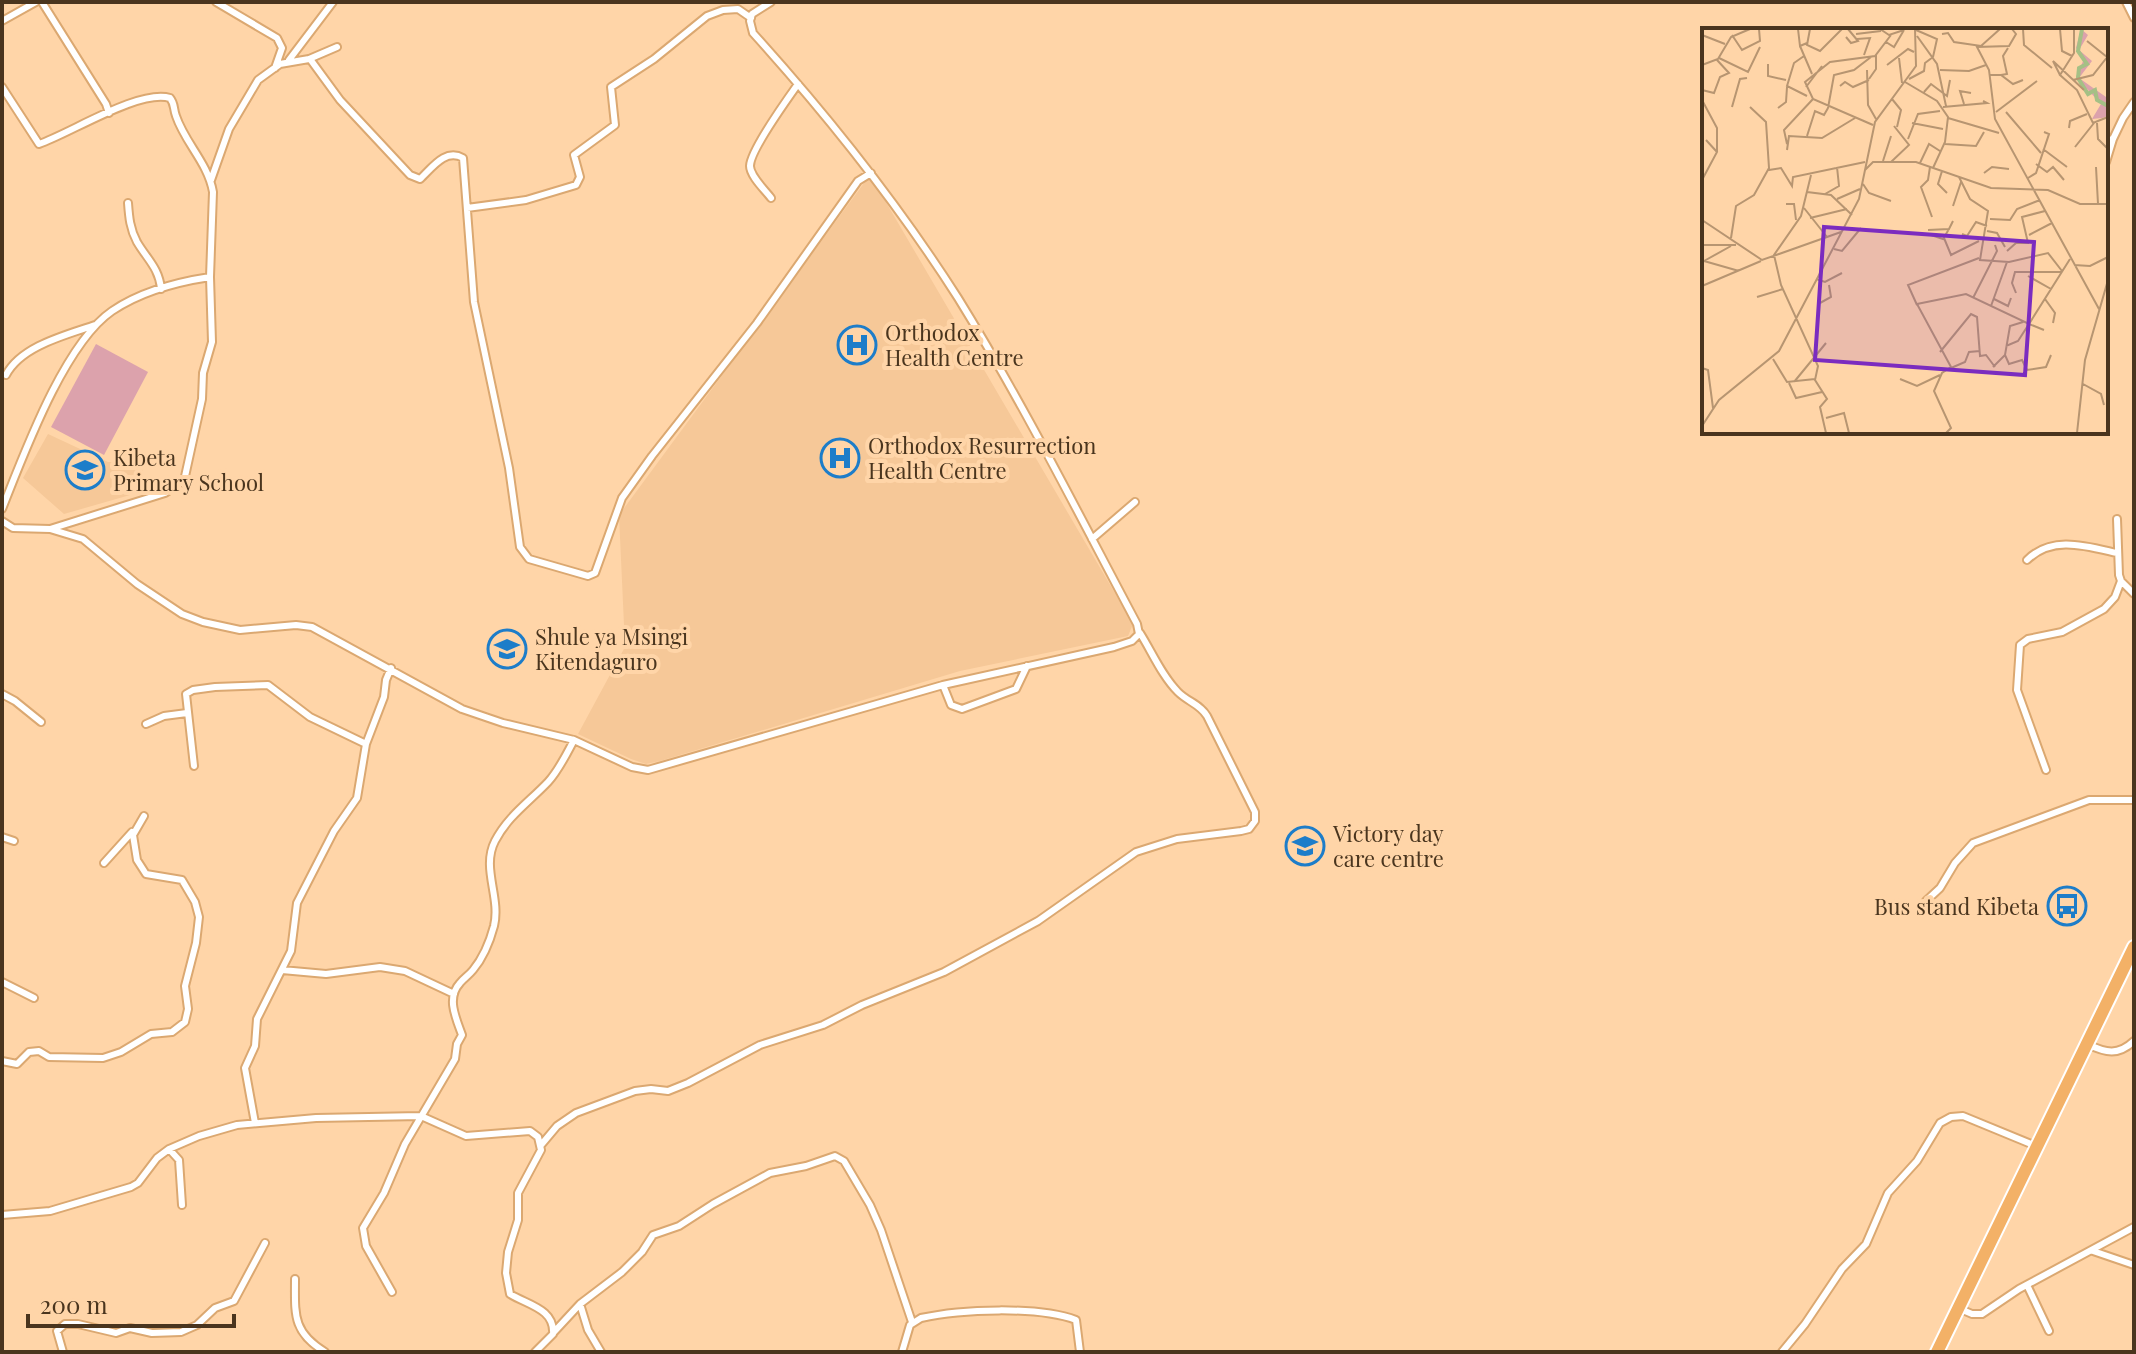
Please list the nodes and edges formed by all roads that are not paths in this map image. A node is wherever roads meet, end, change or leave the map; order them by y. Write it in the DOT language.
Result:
graph roads {
  1 [pos="39,2"];
  2 [pos="216,2"];
  3 [pos="333,2"];
  4 [pos="771,2"];
  5 [pos="2126,2"];
  6 [pos="751,18"];
  7 [pos="2134,18"];
  8 [pos="2,21"];
  9 [pos="337,47"];
  10 [pos="310,59"];
  11 [pos="287,62"];
  12 [pos="273,71"];
  13 [pos="798,84"];
  14 [pos="2,87"];
  15 [pos="2134,102"];
  16 [pos="109,113"];
  17 [pos="2110,140"];
  18 [pos="871,173"];
  19 [pos="211,180"];
  20 [pos="771,198"];
  21 [pos="128,203"];
  22 [pos="467,208"];
  23 [pos="210,277"];
  24 [pos="161,289"];
  25 [pos="95,325"];
  26 [pos="6,375"];
  27 [pos="1135,502"];
  28 [pos="2,509"];
  29 [pos="2117,519"];
  30 [pos="2,521"];
  31 [pos="50,529"];
  32 [pos="1092,539"];
  33 [pos="2117,553"];
  34 [pos="2027,560"];
  35 [pos="2121,581"];
  36 [pos="2134,594"];
  37 [pos="1139,631"];
  38 [pos="1027,666"];
  39 [pos="391,668"];
  40 [pos="943,685"];
  41 [pos="2,694"];
  42 [pos="187,713"];
  43 [pos="41,722"];
  44 [pos="146,724"];
  45 [pos="574,740"];
  46 [pos="366,744"];
  47 [pos="194,766"];
  48 [pos="2046,770"];
  49 [pos="2134,800"];
  50 [pos="144,816"];
  51 [pos="134,829"];
  52 [pos="2,837"];
  53 [pos="14,841"];
  54 [pos="104,863"];
  55 [pos="1926,901"];
  56 [pos="2134,947"];
  57 [pos="282,970"];
  58 [pos="2,982"];
  59 [pos="454,994"];
  60 [pos="34,998"];
  61 [pos="2134,1041"];
  62 [pos="2087,1044"];
  63 [pos="2,1061"];
  64 [pos="421,1116"];
  65 [pos="255,1123"];
  66 [pos="541,1145"];
  67 [pos="2037,1146"];
  68 [pos="169,1149"];
  69 [pos="182,1205"];
  70 [pos="2,1215"];
  71 [pos="2134,1227"];
  72 [pos="265,1243"];
  73 [pos="2093,1251"];
  74 [pos="2134,1265"];
  75 [pos="295,1279"];
  76 [pos="2027,1285"];
  77 [pos="392,1292"];
  78 [pos="580,1304"];
  79 [pos="1958,1308"];
  80 [pos="912,1322"];
  81 [pos="2049,1331"];
  82 [pos="554,1332"];
  83 [pos="63,1352"];
  84 [pos="325,1352"];
  85 [pos="535,1352"];
  86 [pos="601,1352"];
  87 [pos="902,1352"];
  88 [pos="1080,1352"];
  89 [pos="1782,1352"];
  90 [pos="1937,1352"];
  1 -- 8 [label="street"];
  1 -- 16 [label="street"];
  2 -- 12 [label="street"];
  3 -- 11 [label="street"];
  4 -- 6 [label="street"];
  5 -- 7 [label="street"];
  6 -- 13 [label="street"];
  6 -- 22 [label="street"];
  9 -- 10 [label="street"];
  10 -- 11 [label="street"];
  10 -- 22 [label="street"];
  11 -- 12 [label="street"];
  12 -- 19 [label="street"];
  13 -- 18 [label="street"];
  13 -- 20 [label="street"];
  14 -- 16 [label="street"];
  15 -- 17 [label="street"];
  16 -- 19 [label="street"];
  18 -- 22 [label="street"];
  18 -- 32 [label="street"];
  19 -- 23 [label="street"];
  21 -- 24 [label="street"];
  23 -- 24 [label="street"];
  23 -- 31 [label="street"];
  24 -- 25 [label="street"];
  25 -- 26 [label="street"];
  25 -- 28 [label="street"];
  27 -- 32 [label="street"];
  29 -- 33 [label="street"];
  30 -- 31 [label="street"];
  31 -- 39 [label="street"];
  32 -- 37 [label="street"];
  33 -- 34 [label="street"];
  33 -- 35 [label="street"];
  35 -- 36 [label="street"];
  35 -- 48 [label="street"];
  37 -- 38 [label="street"];
  37 -- 66 [label="street"];
  38 -- 40 [label="street"];
  38 -- 40 [label="street"];
  39 -- 45 [label="street"];
  39 -- 46 [label="street"];
  40 -- 45 [label="street"];
  41 -- 43 [label="street"];
  42 -- 44 [label="street"];
  42 -- 46 [label="street"];
  42 -- 47 [label="street"];
  45 -- 59 [label="street"];
  46 -- 57 [label="street"];
  49 -- 55 [label="street"];
  50 -- 51 [label="street"];
  51 -- 54 [label="street"];
  51 -- 63 [label="street"];
  52 -- 53 [label="street"];
  56 -- 62 [label="highway"];
  57 -- 59 [label="street"];
  57 -- 65 [label="street"];
  58 -- 60 [label="street"];
  59 -- 64 [label="street"];
  61 -- 62 [label="street"];
  62 -- 67 [label="highway"];
  64 -- 65 [label="street"];
  64 -- 66 [label="street"];
  64 -- 77 [label="street"];
  65 -- 68 [label="street"];
  66 -- 82 [label="street"];
  67 -- 79 [label="highway"];
  67 -- 89 [label="street"];
  68 -- 69 [label="street"];
  68 -- 70 [label="street"];
  71 -- 73 [label="street"];
  72 -- 83 [label="street"];
  73 -- 74 [label="street"];
  73 -- 76 [label="street"];
  75 -- 84 [label="street"];
  76 -- 79 [label="street"];
  76 -- 81 [label="street"];
  78 -- 80 [label="street"];
  78 -- 82 [label="street"];
  78 -- 86 [label="street"];
  79 -- 90 [label="highway"];
  80 -- 87 [label="street"];
  80 -- 88 [label="street"];
  82 -- 85 [label="street"];
}
